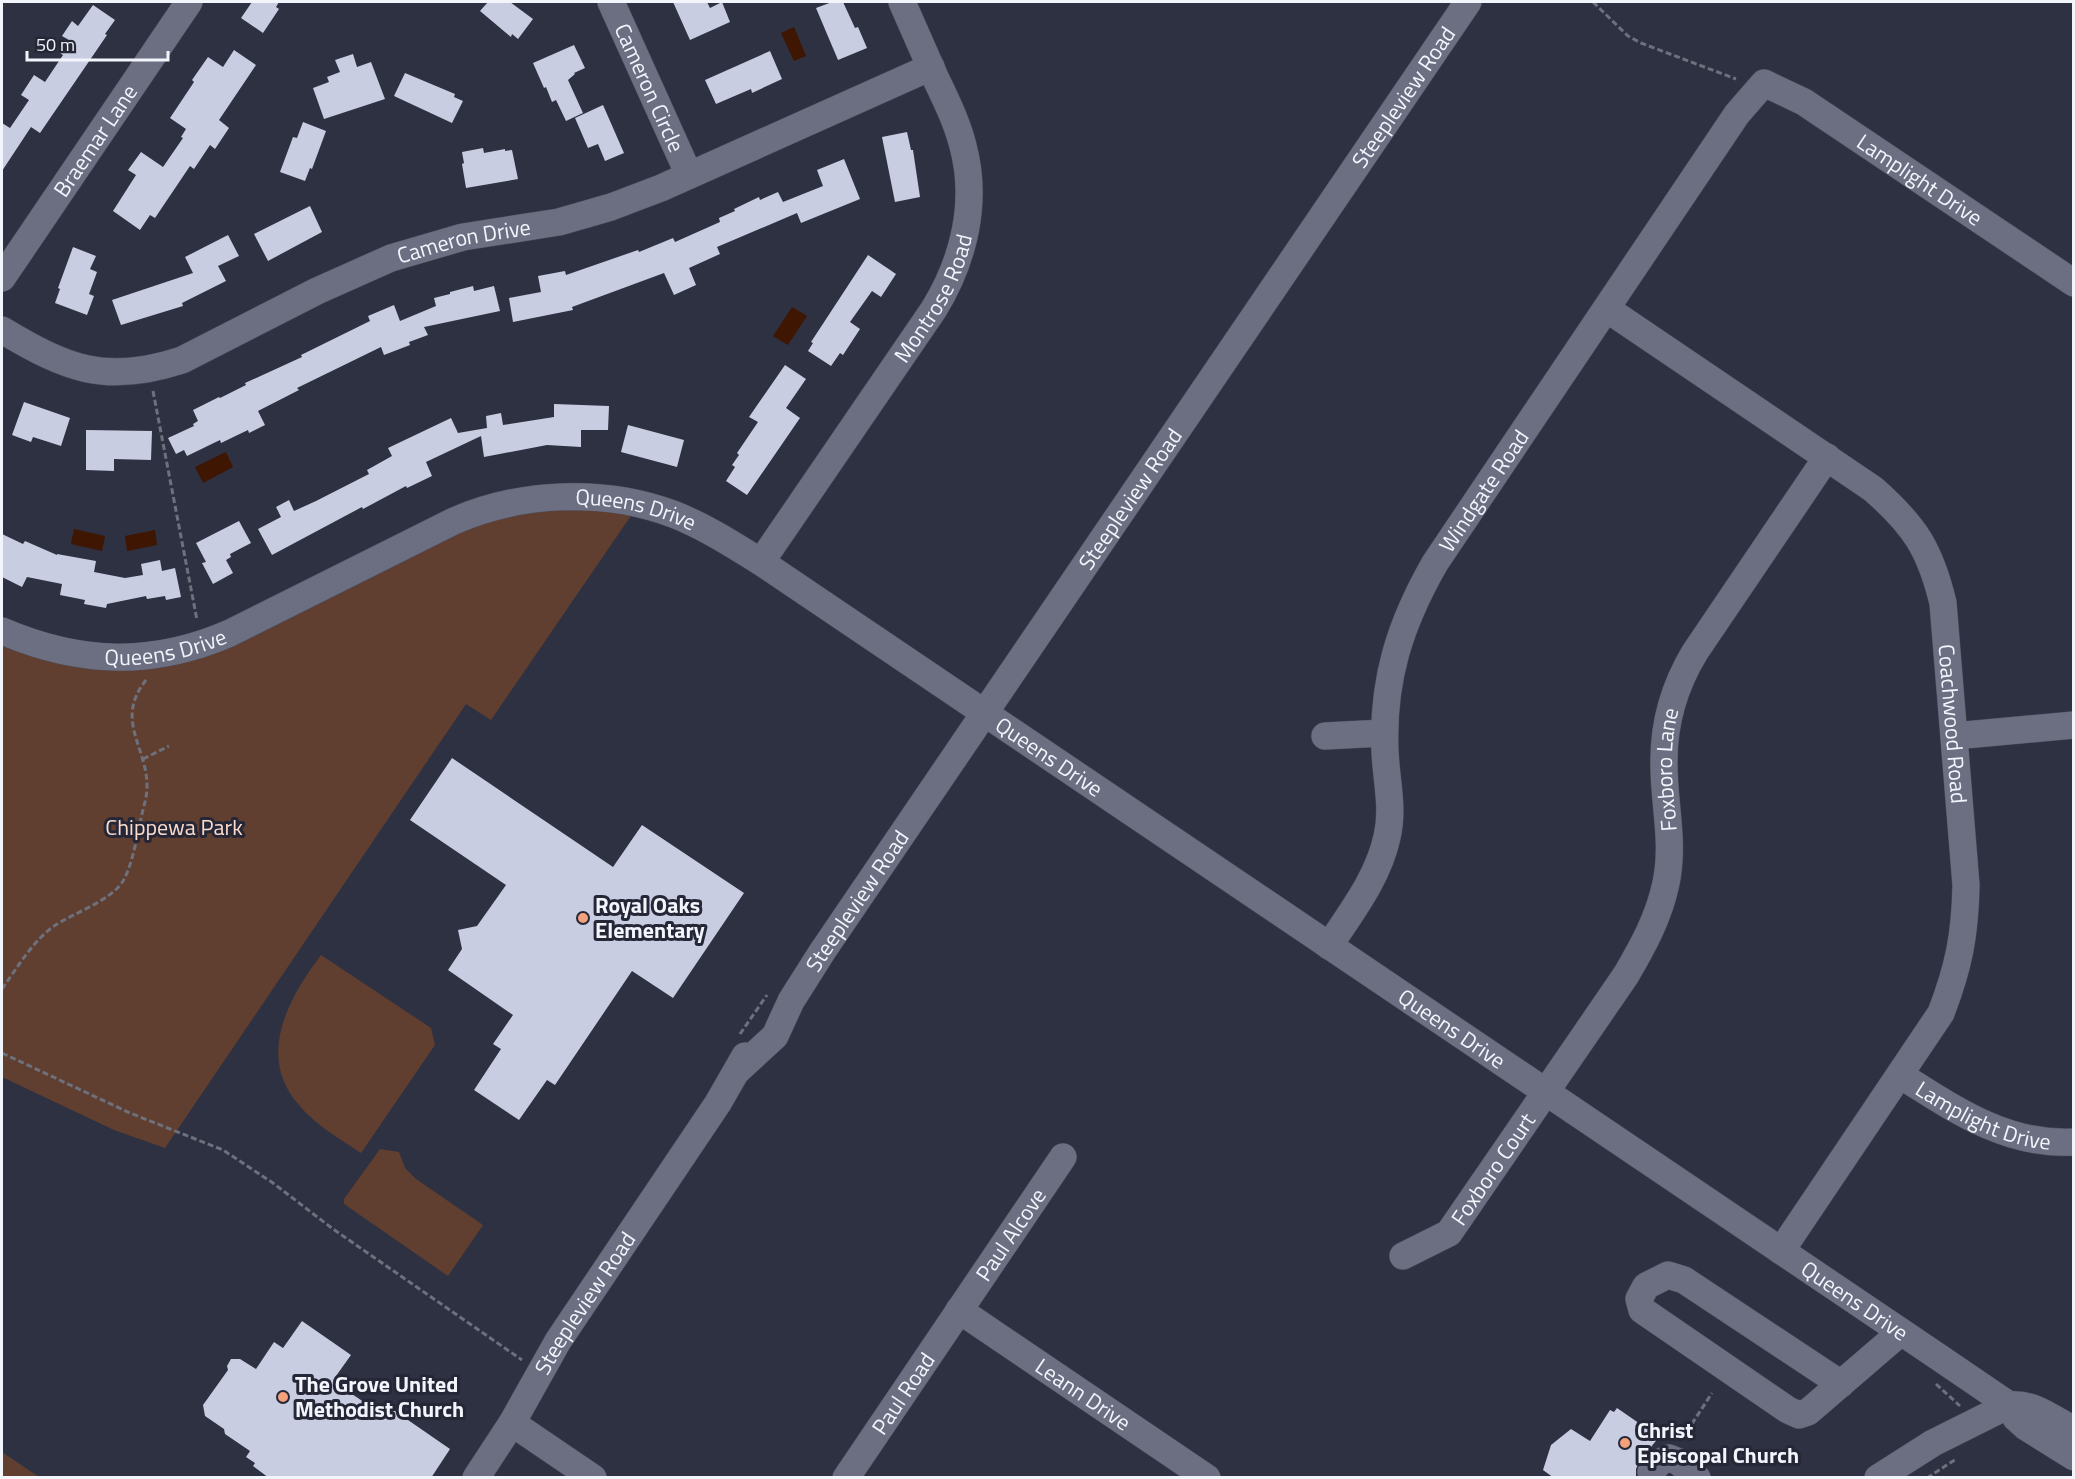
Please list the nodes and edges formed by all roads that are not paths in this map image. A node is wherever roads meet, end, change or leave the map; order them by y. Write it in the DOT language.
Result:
graph roads {
  1 [pos="189,2"];
  2 [pos="611,2"];
  3 [pos="902,2"];
  4 [pos="1468,2"];
  5 [pos="931,67"];
  6 [pos="1764,83"];
  7 [pos="689,175"];
  8 [pos="2,278"];
  9 [pos="2073,283"];
  10 [pos="1607,309"];
  11 [pos="2,330"];
  12 [pos="1827,458"];
  13 [pos="761,562"];
  14 [pos="2,631"];
  15 [pos="983,714"];
  16 [pos="2073,725"];
  17 [pos="1384,733"];
  18 [pos="1325,736"];
  19 [pos="1954,736"];
  20 [pos="1329,946"];
  21 [pos="1900,1075"];
  22 [pos="1545,1093"];
  23 [pos="2073,1142"];
  24 [pos="1063,1157"];
  25 [pos="1781,1251"];
  26 [pos="1403,1256"];
  27 [pos="959,1311"];
  28 [pos="1901,1332"];
  29 [pos="1841,1384"];
  30 [pos="2009,1405"];
  31 [pos="512,1423"];
  32 [pos="2073,1430"];
  33 [pos="2073,1457"];
  34 [pos="1660,1465"];
  35 [pos="476,1478"];
  36 [pos="593,1478"];
  37 [pos="846,1478"];
  38 [pos="1207,1478"];
  39 [pos="1697,1478"];
  40 [pos="1878,1478"];
  1 -- 8 [label="street, Braemar Lane"];
  2 -- 7 [label="street, Cameron Circle"];
  3 -- 5 [label="street, Montrose Road"];
  4 -- 15 [label="street, Steepleview Road"];
  5 -- 7 [label="street, Cameron Drive"];
  5 -- 13 [label="street, Montrose Road"];
  6 -- 9 [label="street, Lamplight Drive"];
  6 -- 10 [label="street, Windgate Road"];
  7 -- 11 [label="street, Cameron Drive"];
  10 -- 12 [label="street, Coachwood Road"];
  10 -- 17 [label="street, Windgate Road"];
  12 -- 19 [label="street, Coachwood Road"];
  12 -- 22 [label="street, Foxboro Lane"];
  13 -- 14 [label="street, Queens Drive"];
  13 -- 15 [label="street, Queens Drive"];
  15 -- 20 [label="street, Queens Drive"];
  15 -- 31 [label="street, Steepleview Road"];
  16 -- 19 [label="street"];
  17 -- 18 [label="street"];
  17 -- 20 [label="street, Windgate Road"];
  19 -- 21 [label="street, Coachwood Road"];
  20 -- 22 [label="street, Queens Drive"];
  21 -- 23 [label="street, Lamplight Drive"];
  21 -- 25 [label="street, Coachwood Road"];
  22 -- 25 [label="street, Queens Drive"];
  22 -- 26 [label="street, Foxboro Court"];
  24 -- 27 [label="street, Paul Alcove"];
  25 -- 28 [label="street, Queens Drive"];
  27 -- 37 [label="street, Paul Road"];
  27 -- 38 [label="street, Leann Drive"];
  28 -- 29 [label="street"];
  28 -- 30 [label="street, Queens Drive"];
  29 -- 29 [label="street"];
  30 -- 32 [label="street, Queens Drive"];
  30 -- 33 [label="street, Queens Drive"];
  30 -- 40 [label="street"];
  31 -- 35 [label="street, Steepleview Road"];
  31 -- 36 [label="street"];
  34 -- 39 [label="street"];
}
